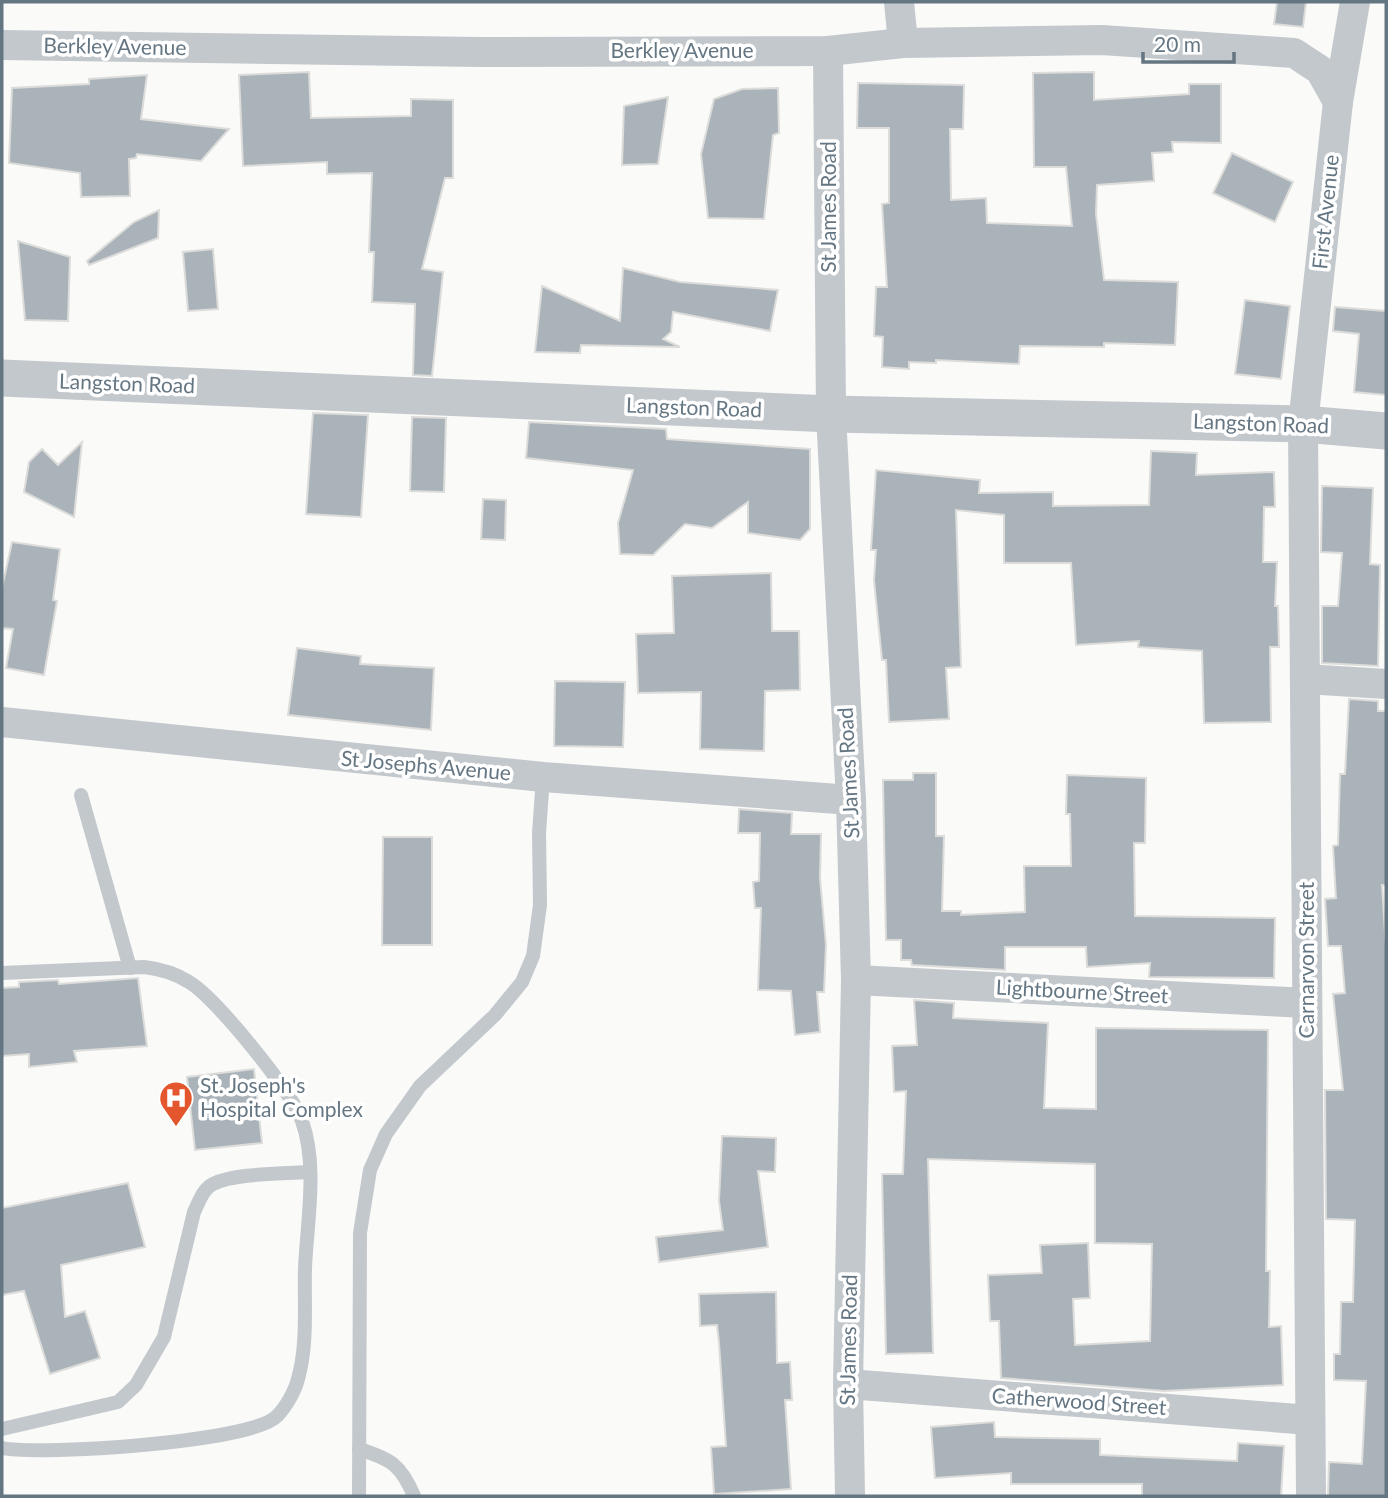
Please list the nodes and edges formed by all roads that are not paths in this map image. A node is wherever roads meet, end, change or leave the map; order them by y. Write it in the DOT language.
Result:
graph roads {
  1 [pos="900,2"];
  2 [pos="1355,2"];
  3 [pos="903,43"];
  4 [pos="2,45"];
  5 [pos="828,51"];
  6 [pos="1338,102"];
  7 [pos="2,378"];
  8 [pos="831,414"];
  9 [pos="1303,424"];
  10 [pos="1386,431"];
  11 [pos="1304,679"];
  12 [pos="1386,684"];
  13 [pos="2,722"];
  14 [pos="543,777"];
  15 [pos="81,795"];
  16 [pos="851,800"];
  17 [pos="130,968"];
  18 [pos="2,973"];
  19 [pos="856,981"];
  20 [pos="1307,1003"];
  21 [pos="309,1172"];
  22 [pos="848,1384"];
  23 [pos="1310,1420"];
  24 [pos="2,1429"];
  25 [pos="2,1448"];
  26 [pos="359,1449"];
  27 [pos="359,1496"];
  28 [pos="414,1496"];
  29 [pos="850,1496"];
  30 [pos="1311,1496"];
  1 -- 3 [label="street"];
  2 -- 6 [label="street, First Avenue"];
  3 -- 5 [label="street, Berkley Avenue"];
  3 -- 6 [label="street, Berkley Avenue"];
  4 -- 5 [label="street, Berkley Avenue"];
  5 -- 8 [label="street, St James Road"];
  6 -- 9 [label="street, First Avenue"];
  7 -- 8 [label="street, Langston Road"];
  8 -- 9 [label="street, Langston Road"];
  8 -- 16 [label="street, St James Road"];
  9 -- 10 [label="street, Langston Road"];
  9 -- 11 [label="street, Carnarvon Street"];
  11 -- 12 [label="street"];
  11 -- 20 [label="street, Carnarvon Street"];
  13 -- 14 [label="street, St Josephs Avenue"];
  14 -- 16 [label="street, St Josephs Avenue"];
  14 -- 26 [label="lane"];
  15 -- 17 [label="lane"];
  16 -- 19 [label="street, St James Road"];
  17 -- 18 [label="lane"];
  17 -- 21 [label="lane"];
  19 -- 20 [label="street, Lightbourne Street"];
  19 -- 22 [label="street, St James Road"];
  20 -- 23 [label="street, Carnarvon Street"];
  21 -- 24 [label="lane"];
  21 -- 25 [label="lane"];
  22 -- 23 [label="street, Catherwood Street"];
  22 -- 29 [label="street, St James Road"];
  23 -- 30 [label="street, Carnarvon Street"];
  26 -- 27 [label="lane"];
  26 -- 28 [label="lane"];
}
